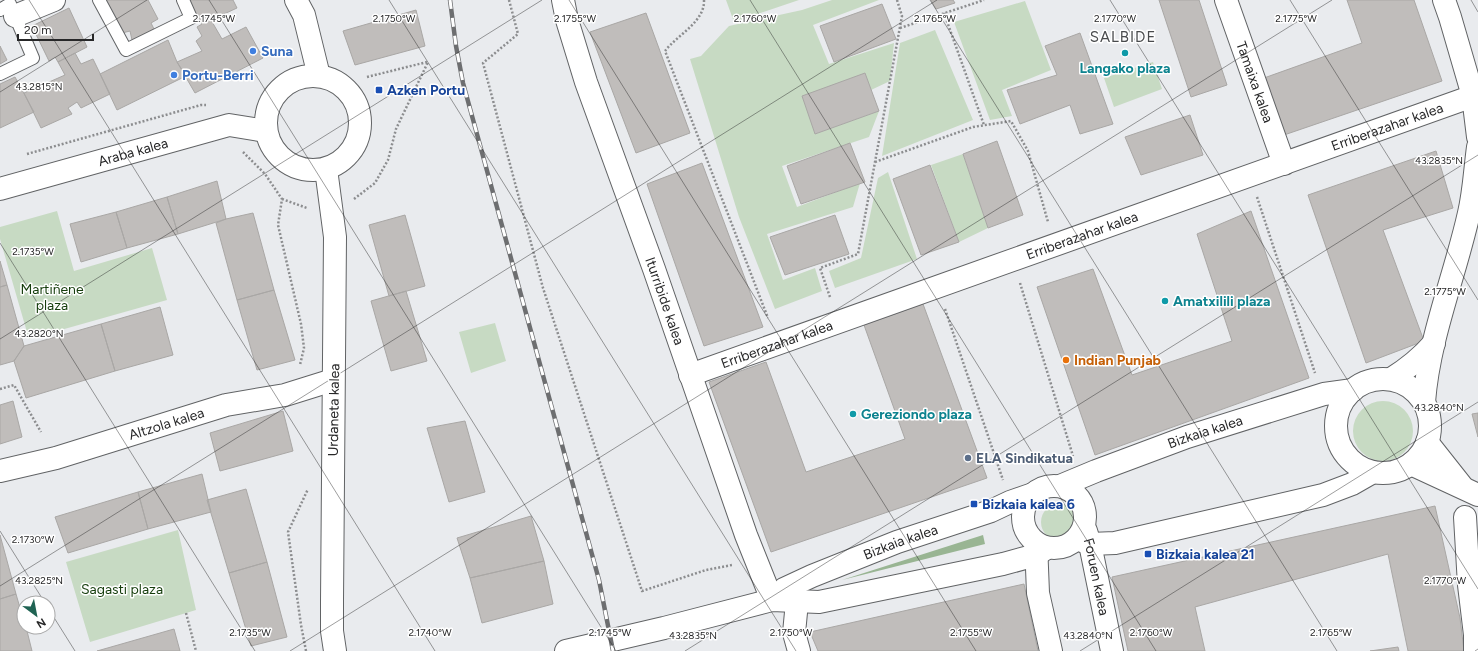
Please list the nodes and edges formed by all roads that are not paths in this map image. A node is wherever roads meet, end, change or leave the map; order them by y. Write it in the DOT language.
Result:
graph roads {
  1 [pos="54,0"];
  2 [pos="99,0"];
  3 [pos="183,0"];
  4 [pos="296,0"];
  5 [pos="563,0"];
  6 [pos="1226,0"];
  7 [pos="1444,0"];
  8 [pos="8,13"];
  9 [pos="0,74"];
  10 [pos="319,76"];
  11 [pos="1473,96"];
  12 [pos="266,131"];
  13 [pos="1478,137"];
  14 [pos="1478,147"];
  15 [pos="1284,164"];
  16 [pos="326,169"];
  17 [pos="0,189"];
  18 [pos="1434,343"];
  19 [pos="690,375"];
  20 [pos="1391,379"];
  21 [pos="333,380"];
  22 [pos="1353,390"];
  23 [pos="1424,402"];
  24 [pos="1427,442"];
  25 [pos="1411,464"];
  26 [pos="0,471"];
  27 [pos="1373,472"];
  28 [pos="1060,486"];
  29 [pos="1471,492"];
  30 [pos="1033,494"];
  31 [pos="1465,517"];
  32 [pos="1084,536"];
  33 [pos="1040,549"];
  34 [pos="772,600"];
  35 [pos="797,602"];
  36 [pos="336,651"];
  37 [pos="566,651"];
  38 [pos="799,651"];
  39 [pos="1051,651"];
  40 [pos="1112,651"];
  41 [pos="1475,651"];
  1 -- 8 [label="street"];
  2 -- 3 [label="lane"];
  4 -- 10 [label="street"];
  5 -- 19 [label="street, Iturribide kalea"];
  6 -- 15 [label="street, Tamaixa kalea"];
  7 -- 11 [label="street"];
  8 -- 9 [label="lane"];
  10 -- 12 [label="street"];
  10 -- 16 [label="street"];
  11 -- 13 [label="street"];
  11 -- 15 [label="street, Erriberazahar kalea"];
  12 -- 16 [label="street"];
  12 -- 17 [label="street, Araba kalea"];
  14 -- 18 [label="street"];
  15 -- 19 [label="street, Erriberazahar kalea"];
  16 -- 21 [label="street, Urdaneta kalea"];
  18 -- 20 [label="street"];
  18 -- 23 [label="street"];
  19 -- 34 [label="street, Iturribide kalea"];
  20 -- 22 [label="street"];
  20 -- 23 [label="street"];
  21 -- 26 [label="street, Altzola kalea"];
  21 -- 36 [label="street, Urdaneta kalea"];
  22 -- 27 [label="street"];
  22 -- 28 [label="street, Bizkaia kalea"];
  23 -- 24 [label="street"];
  24 -- 25 [label="street"];
  24 -- 29 [label="street"];
  25 -- 27 [label="street"];
  25 -- 29 [label="street"];
  27 -- 32 [label="street"];
  28 -- 30 [label="street"];
  28 -- 32 [label="street"];
  30 -- 33 [label="street"];
  30 -- 34 [label="street, Bizkaia kalea"];
  31 -- 41 [label="street"];
  32 -- 33 [label="street"];
  32 -- 40 [label="street, Foruen kalea"];
  33 -- 35 [label="street, Bizkaia kalea"];
  33 -- 39 [label="street"];
  34 -- 35 [label="street, Bizkaia kalea"];
  34 -- 37 [label="street, Bizkaia kalea"];
  35 -- 38 [label="street"];
}
